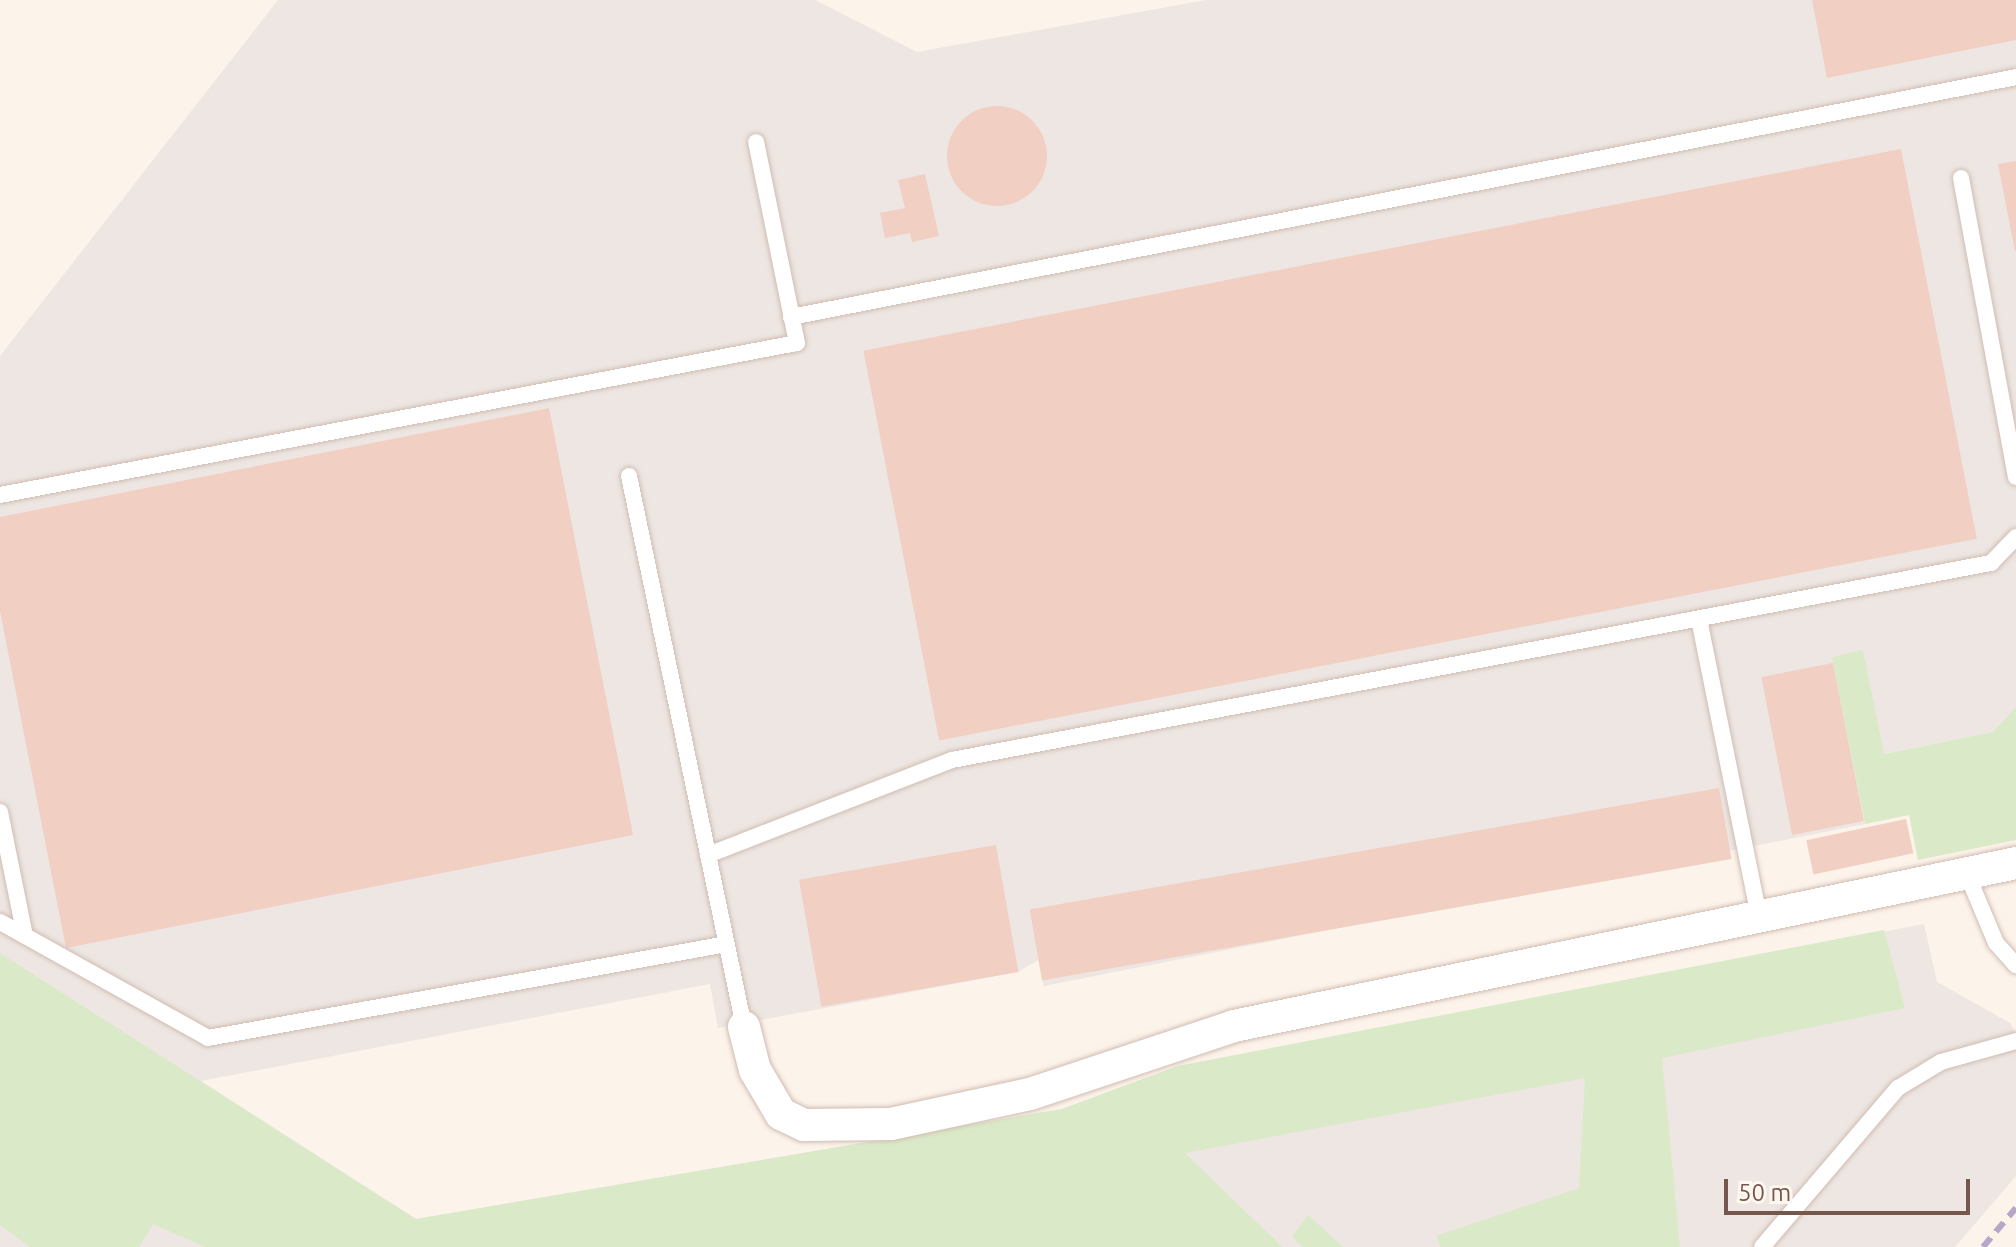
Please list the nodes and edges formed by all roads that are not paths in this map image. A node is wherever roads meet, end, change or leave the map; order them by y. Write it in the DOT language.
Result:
graph roads {
  1 [pos="2016,77"];
  2 [pos="756,142"];
  3 [pos="1961,178"];
  4 [pos="791,317"];
  5 [pos="629,476"];
  6 [pos="2016,477"];
  7 [pos="0,495"];
  8 [pos="2016,537"];
  9 [pos="1699,619"];
  10 [pos="0,812"];
  11 [pos="708,855"];
  12 [pos="2016,863"];
  13 [pos="1967,874"];
  14 [pos="1759,917"];
  15 [pos="0,922"];
  16 [pos="25,936"];
  17 [pos="727,944"];
  18 [pos="2016,965"];
  19 [pos="744,1027"];
  20 [pos="2016,1041"];
  21 [pos="1762,1247"];
  1 -- 4 [label="lane"];
  2 -- 4 [label="lane"];
  3 -- 6 [label="lane"];
  4 -- 7 [label="lane"];
  5 -- 11 [label="lane"];
  8 -- 9 [label="lane"];
  9 -- 11 [label="lane"];
  9 -- 14 [label="lane"];
  10 -- 16 [label="lane"];
  11 -- 17 [label="lane"];
  12 -- 13 [label="street"];
  13 -- 14 [label="street"];
  13 -- 18 [label="lane"];
  14 -- 19 [label="street"];
  15 -- 16 [label="lane"];
  16 -- 17 [label="lane"];
  17 -- 19 [label="lane"];
  20 -- 21 [label="lane"];
}
